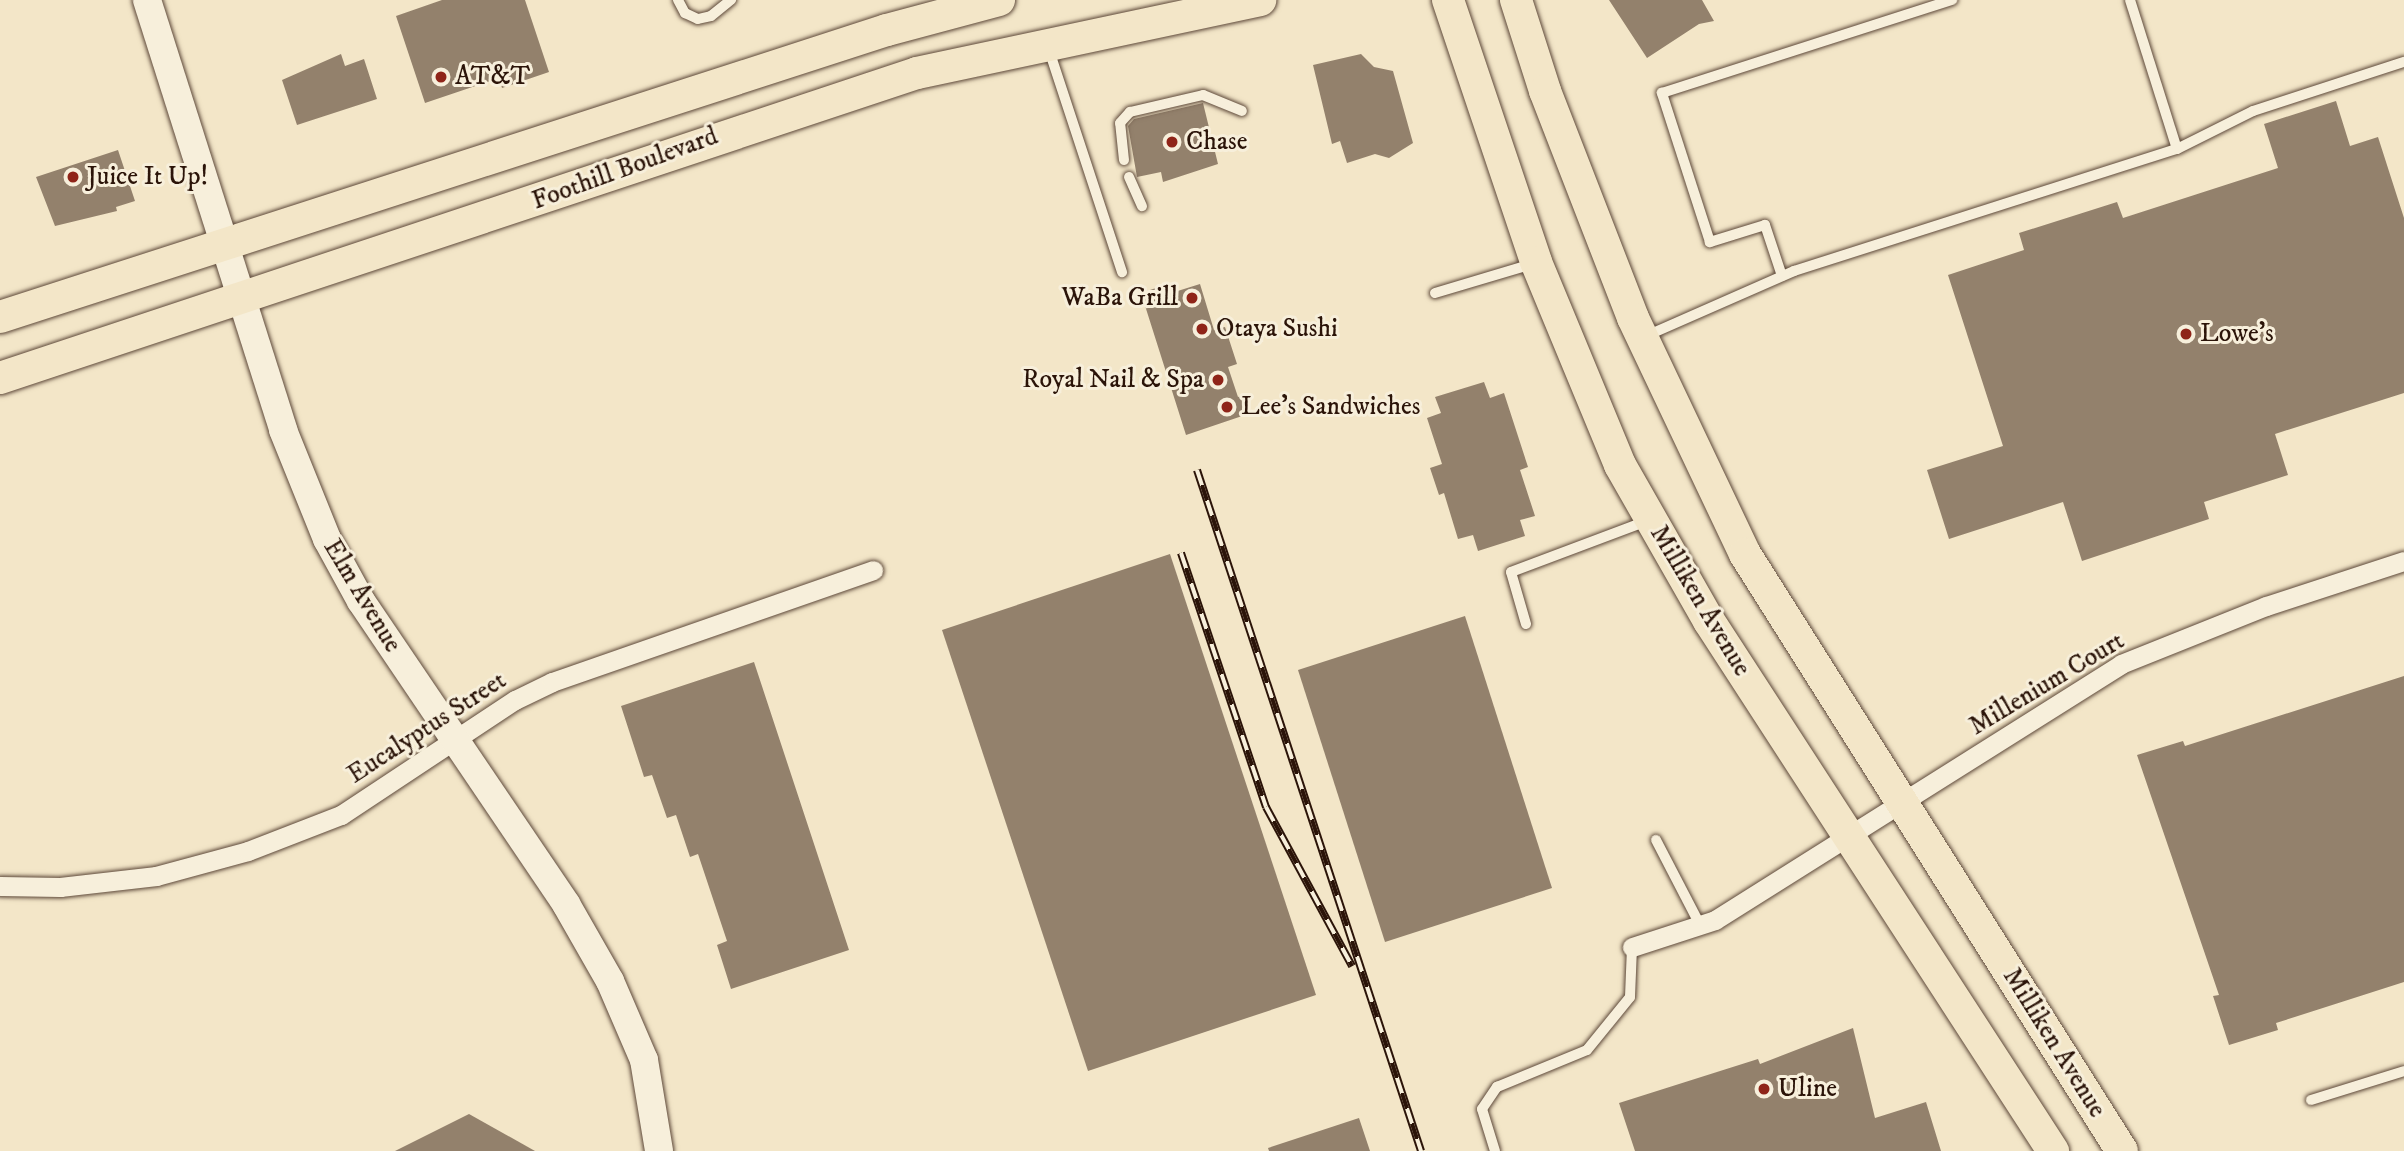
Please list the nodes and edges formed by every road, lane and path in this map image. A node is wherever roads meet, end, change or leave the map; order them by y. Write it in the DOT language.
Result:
graph roads {
  1 [pos="147,0"];
  2 [pos="678,0"];
  3 [pos="716,0"];
  4 [pos="729,0"];
  5 [pos="999,0"];
  6 [pos="1260,0"];
  7 [pos="1448,0"];
  8 [pos="1516,0"];
  9 [pos="1952,0"];
  10 [pos="2130,0"];
  11 [pos="1048,46"];
  12 [pos="2404,62"];
  13 [pos="1242,111"];
  14 [pos="2177,149"];
  15 [pos="1125,160"];
  16 [pos="1129,177"];
  17 [pos="1142,206"];
  18 [pos="226,243"];
  19 [pos="1536,262"];
  20 [pos="1122,272"];
  21 [pos="1782,276"];
  22 [pos="1435,293"];
  23 [pos="244,299"];
  24 [pos="0,317"];
  25 [pos="1643,337"];
  26 [pos="0,378"];
  27 [pos="1651,519"];
  28 [pos="2404,561"];
  29 [pos="873,570"];
  30 [pos="1526,624"];
  31 [pos="454,743"];
  32 [pos="1904,804"];
  33 [pos="1850,837"];
  34 [pos="1656,840"];
  35 [pos="0,886"];
  36 [pos="1699,925"];
  37 [pos="1632,947"];
  38 [pos="2404,1070"];
  39 [pos="2311,1100"];
  40 [pos="659,1151"];
  41 [pos="1495,1151"];
  42 [pos="2053,1151"];
  43 [pos="2122,1151"];
  1 -- 18 [label="street, Elm Avenue"];
  2 -- 4 [label="lane"];
  3 -- 4 [label="lane"];
  5 -- 18 [label="main road, Foothill Boulevard"];
  6 -- 11 [label="main road, Foothill Boulevard"];
  7 -- 19 [label="main road, Milliken Avenue"];
  8 -- 25 [label="main road, Milliken Avenue"];
  9 -- 21 [label="lane"];
  10 -- 14 [label="lane"];
  11 -- 20 [label="lane"];
  11 -- 23 [label="main road, Foothill Boulevard"];
  12 -- 14 [label="lane"];
  13 -- 15 [label="lane"];
  14 -- 21 [label="lane"];
  16 -- 17 [label="lane"];
  18 -- 23 [label="street, Elm Avenue"];
  18 -- 24 [label="main road, Foothill Boulevard"];
  19 -- 22 [label="lane"];
  19 -- 27 [label="main road, Milliken Avenue"];
  21 -- 25 [label="lane"];
  23 -- 26 [label="main road, Foothill Boulevard"];
  23 -- 31 [label="street, Elm Avenue"];
  25 -- 32 [label="main road, Milliken Avenue"];
  27 -- 30 [label="lane"];
  27 -- 33 [label="main road, Milliken Avenue"];
  28 -- 32 [label="street, Millenium Court"];
  29 -- 31 [label="street, Eucalyptus Street"];
  31 -- 35 [label="street, Eucalyptus Street"];
  31 -- 40 [label="street, Elm Avenue"];
  32 -- 33 [label="street, Millenium Court"];
  32 -- 43 [label="main road, Milliken Avenue"];
  33 -- 36 [label="street, Millenium Court"];
  33 -- 42 [label="main road, Milliken Avenue"];
  34 -- 36 [label="lane"];
  36 -- 37 [label="street, Millenium Court"];
  37 -- 41 [label="lane"];
  38 -- 39 [label="lane"];
}
